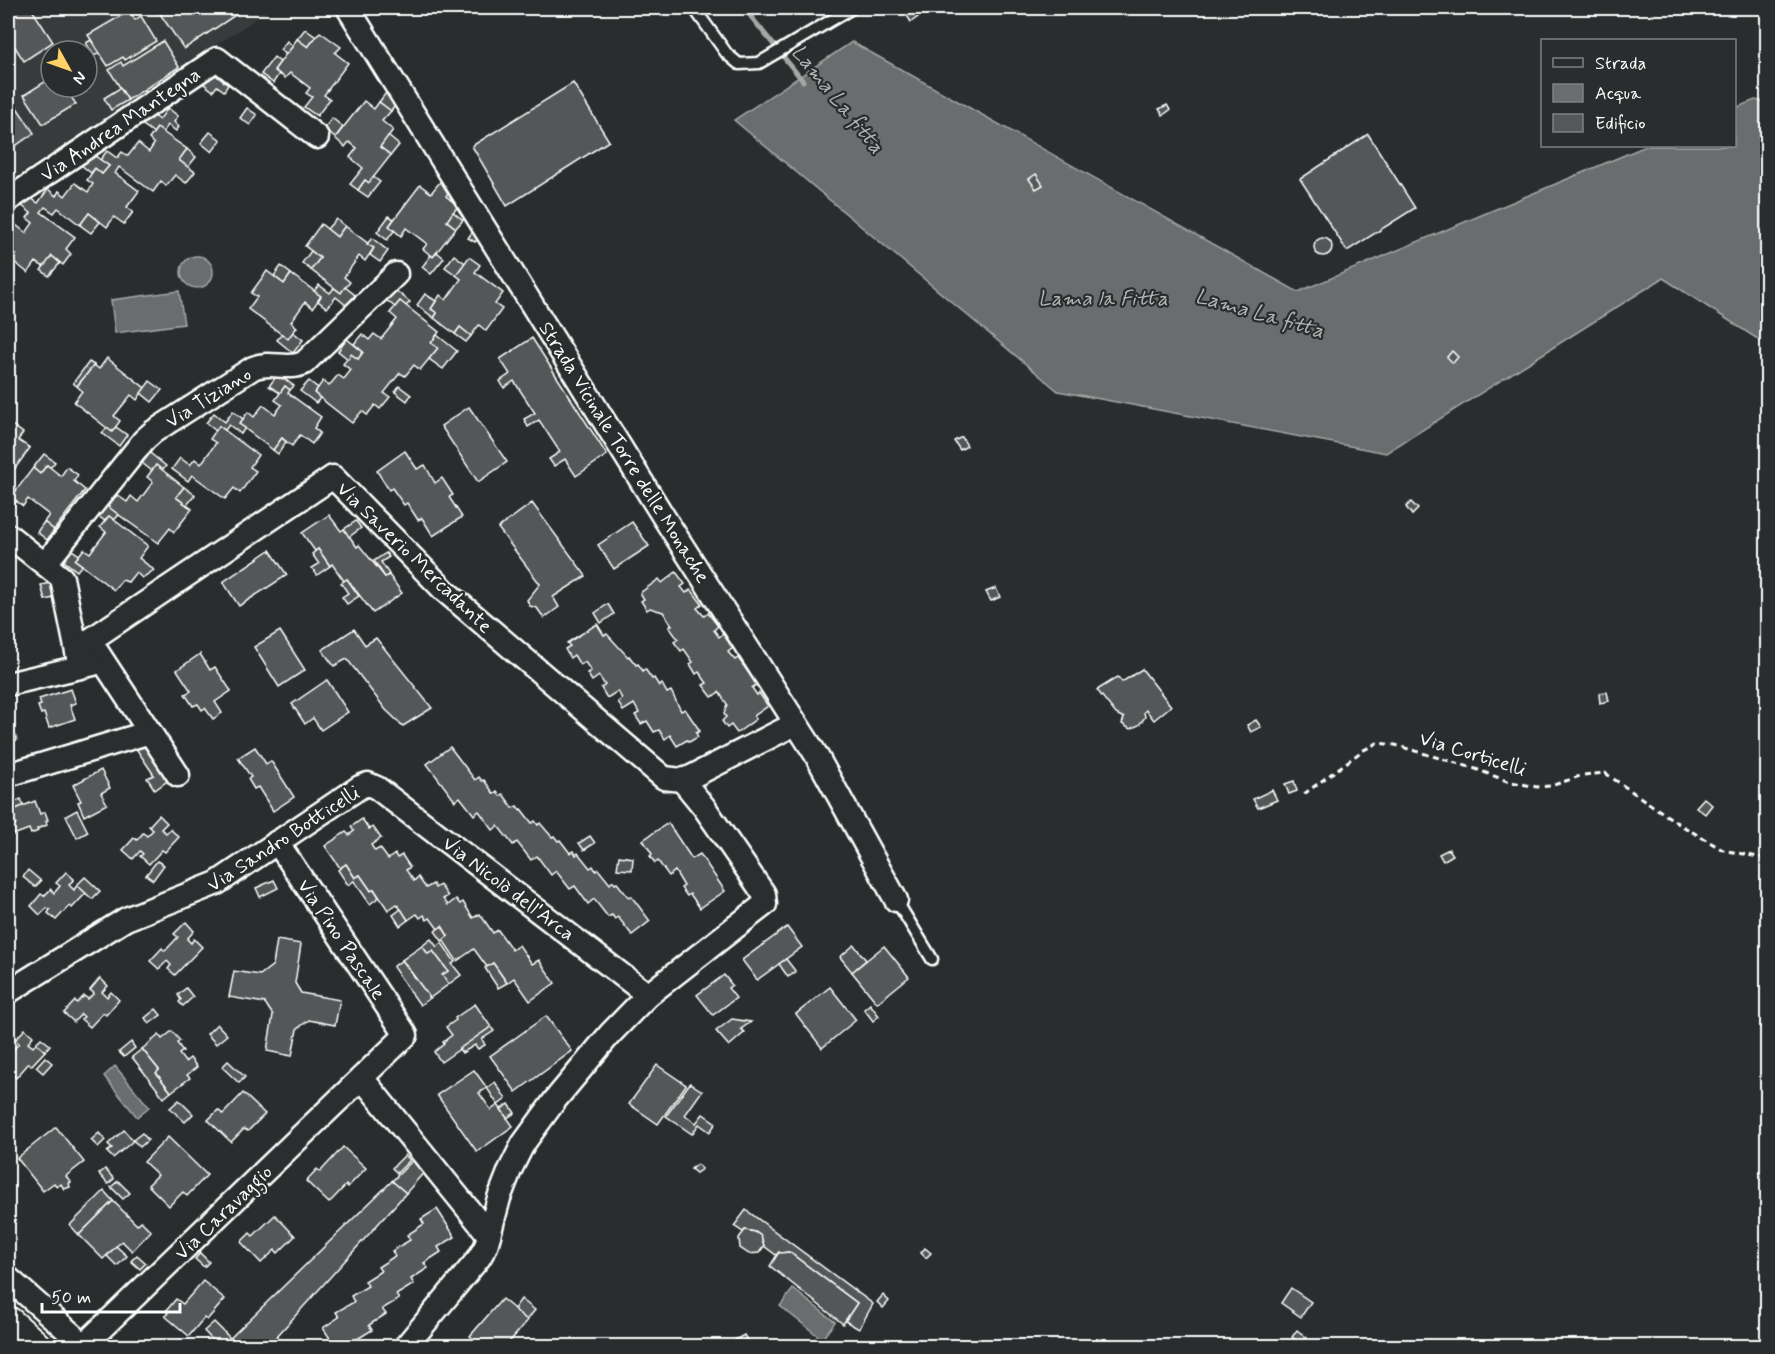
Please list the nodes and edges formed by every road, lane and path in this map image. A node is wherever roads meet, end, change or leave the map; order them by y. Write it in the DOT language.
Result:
graph roads {
  1 [pos="348,8"];
  2 [pos="694,8"];
  3 [pos="852,8"];
  4 [pos="318,137"];
  5 [pos="8,200"];
  6 [pos="396,274"];
  7 [pos="8,535"];
  8 [pos="45,564"];
  9 [pos="82,652"];
  10 [pos="8,684"];
  11 [pos="795,724"];
  12 [pos="150,732"];
  13 [pos="8,775"];
  14 [pos="178,775"];
  15 [pos="682,780"];
  16 [pos="368,784"];
  17 [pos="1304,794"];
  18 [pos="277,842"];
  19 [pos="1767,859"];
  20 [pos="896,900"];
  21 [pos="932,959"];
  22 [pos="8,992"];
  23 [pos="648,995"];
  24 [pos="406,1035"];
  25 [pos="362,1078"];
  26 [pos="489,1235"];
  27 [pos="8,1278"];
  28 [pos="8,1323"];
  29 [pos="85,1346"];
  30 [pos="34,1347"];
  31 [pos="406,1347"];
  1 -- 11 [label="street, Strada Vicinale Torre delle Monache"];
  2 -- 3 [label="lane"];
  4 -- 5 [label="street, Via Andrea Mantegna"];
  6 -- 8 [label="street, Via Tiziano"];
  7 -- 8 [label="street"];
  8 -- 9 [label="street"];
  9 -- 10 [label="street"];
  9 -- 12 [label="street"];
  9 -- 15 [label="street, Via Saverio Mercadante"];
  11 -- 15 [label="street"];
  11 -- 20 [label="street, Strada Vicinale Torre delle Monache"];
  12 -- 13 [label="street"];
  12 -- 14 [label="street"];
  15 -- 23 [label="street"];
  16 -- 18 [label="street, Via Sandro Botticelli"];
  16 -- 23 [label="street, Via Nicolò dell'Arca"];
  17 -- 19 [label="path, Via Corticelli"];
  18 -- 22 [label="street, Via Sandro Botticelli"];
  18 -- 24 [label="street, Via Pino Pascale"];
  20 -- 21 [label="lane"];
  23 -- 26 [label="street"];
  24 -- 25 [label="street, Via Caravaggio"];
  25 -- 26 [label="street"];
  25 -- 29 [label="street, Via Caravaggio"];
  26 -- 31 [label="street"];
  27 -- 29 [label="street"];
  28 -- 30 [label="main road"];
}
